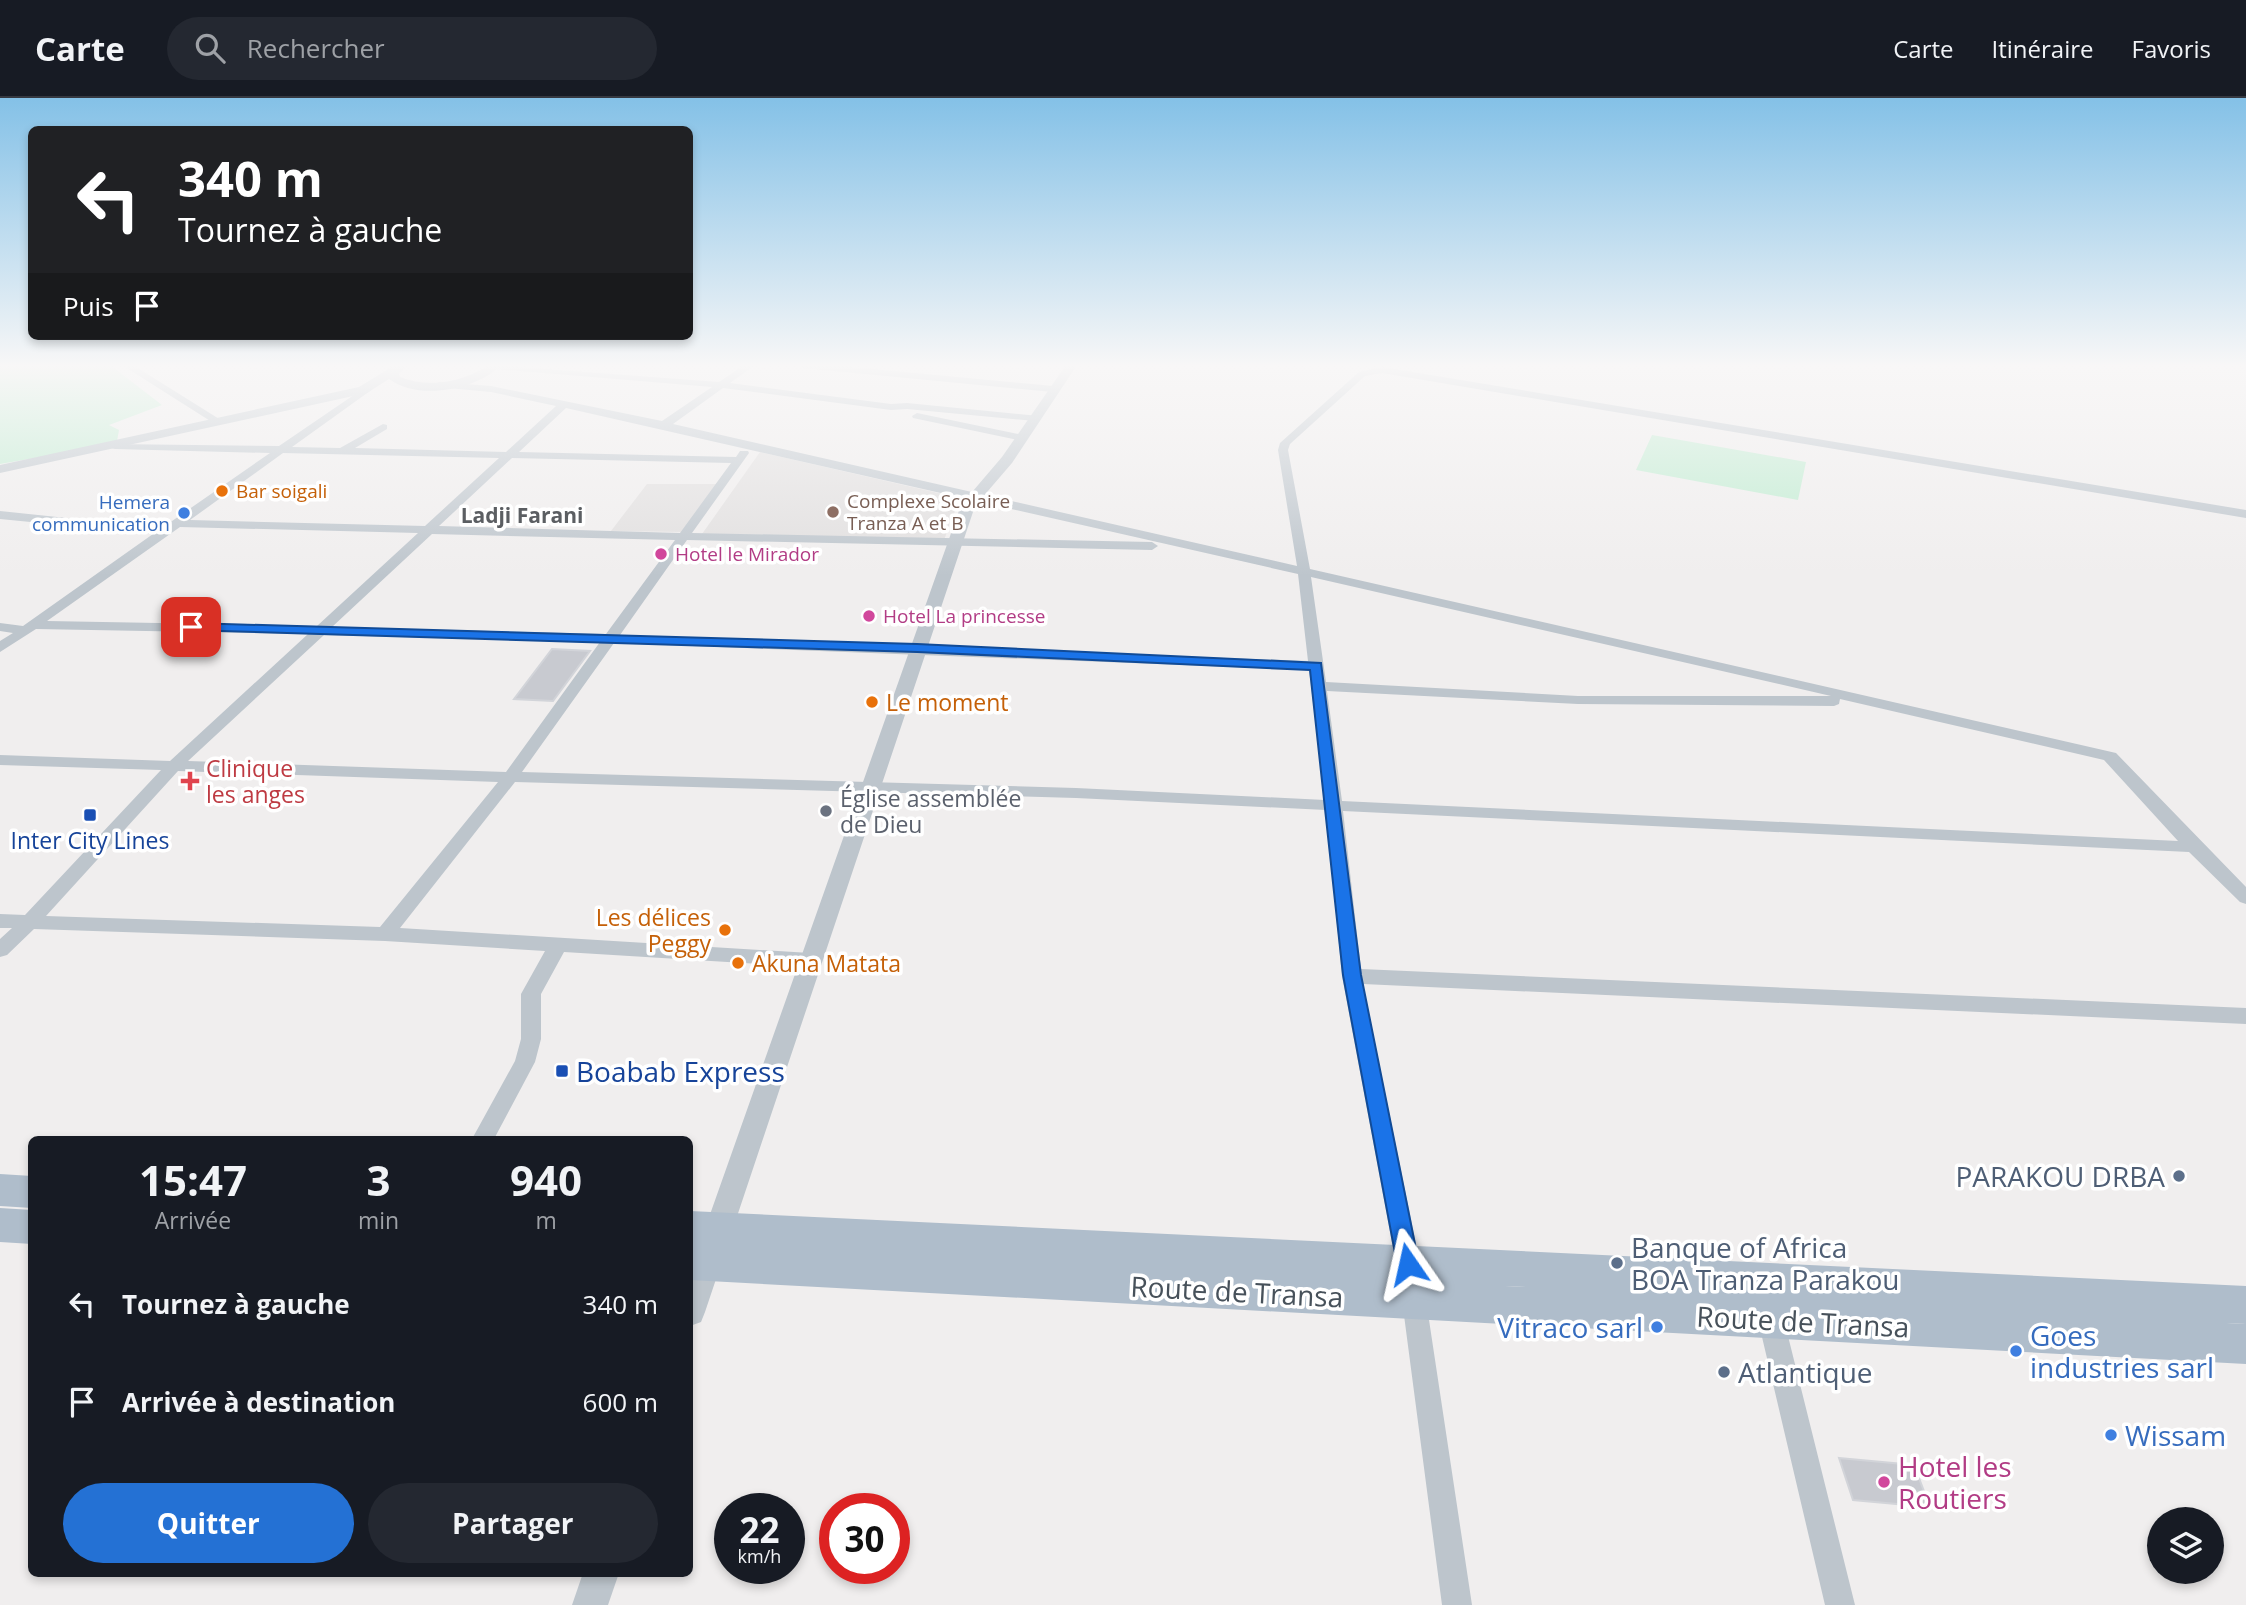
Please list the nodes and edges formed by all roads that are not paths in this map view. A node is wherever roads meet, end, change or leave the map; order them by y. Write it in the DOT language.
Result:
graph roads {
  1 [pos="161,435"];
  2 [pos="303,435"];
  3 [pos="369,435"];
  4 [pos="528,435"];
  5 [pos="707,435"];
  6 [pos="1010,435"];
  7 [pos="1025,435"];
  8 [pos="1294,435"];
  9 [pos="1773,435"];
  10 [pos="1023,438"];
  11 [pos="115,446"];
  12 [pos="751,446"];
  13 [pos="283,450"];
  14 [pos="342,451"];
  15 [pos="507,454"];
  16 [pos="738,460"];
  17 [pos="0,469"];
  18 [pos="973,496"];
  19 [pos="2246,514"];
  20 [pos="0,515"];
  21 [pos="177,523"];
  22 [pos="429,529"];
  23 [pos="165,533"];
  24 [pos="685,537"];
  25 [pos="953,544"];
  26 [pos="1184,546"];
  27 [pos="1304,572"];
  28 [pos="0,627"];
  29 [pos="29,627"];
  30 [pos="323,629"];
  31 [pos="610,638"];
  32 [pos="0,648"];
  33 [pos="917,648"];
  34 [pos="1317,666"];
  35 [pos="1317,686"];
  36 [pos="1869,702"];
  37 [pos="0,760"];
  38 [pos="173,767"];
  39 [pos="510,778"];
  40 [pos="869,789"];
  41 [pos="1334,804"];
  42 [pos="2194,847"];
  43 [pos="2246,898"];
  44 [pos="0,921"];
  45 [pos="29,923"];
  46 [pos="385,934"];
  47 [pos="558,945"];
  48 [pos="0,950"];
  49 [pos="810,960"];
  50 [pos="1352,975"];
  51 [pos="2246,1016"];
  52 [pos="485,1136"];
  53 [pos="0,1191"];
  54 [pos="28,1192"];
  55 [pos="0,1225"];
  56 [pos="28,1227"];
  57 [pos="700,1246"];
  58 [pos="1411,1282"];
  59 [pos="693,1292"];
  60 [pos="2246,1305"];
  61 [pos="1771,1320"];
  62 [pos="2246,1344"];
  63 [pos="600,1577"];
  64 [pos="590,1605"];
  65 [pos="1457,1605"];
  66 [pos="1840,1605"];
  1 -- 11 [label="street"];
  2 -- 13 [label="street"];
  3 -- 14 [label="street"];
  4 -- 15 [label="street"];
  5 -- 12 [label="street"];
  6 -- 10 [label="street"];
  7 -- 10 [label="street"];
  8 -- 27 [label="street"];
  9 -- 19 [label="street"];
  10 -- 18 [label="street"];
  11 -- 13 [label="street"];
  11 -- 17 [label="street"];
  12 -- 16 [label="street"];
  12 -- 18 [label="street"];
  13 -- 14 [label="street"];
  13 -- 21 [label="street"];
  14 -- 15 [label="street"];
  15 -- 16 [label="street"];
  15 -- 22 [label="street"];
  16 -- 24 [label="street"];
  18 -- 25 [label="street"];
  18 -- 26 [label="street"];
  20 -- 23 [label="street"];
  21 -- 22 [label="street"];
  21 -- 23 [label="street"];
  22 -- 24 [label="street"];
  22 -- 30 [label="street"];
  23 -- 29 [label="street"];
  24 -- 25 [label="street"];
  24 -- 31 [label="street"];
  25 -- 26 [label="street"];
  25 -- 33 [label="street"];
  26 -- 27 [label="street"];
  27 -- 34 [label="street"];
  27 -- 36 [label="street"];
  28 -- 29 [label="street"];
  29 -- 30 [label="street"];
  29 -- 32 [label="street"];
  30 -- 31 [label="street"];
  30 -- 38 [label="street"];
  31 -- 33 [label="street"];
  31 -- 39 [label="street"];
  33 -- 34 [label="street"];
  33 -- 40 [label="street"];
  34 -- 35 [label="street"];
  35 -- 36 [label="street"];
  35 -- 41 [label="street"];
  36 -- 42 [label="street"];
  37 -- 38 [label="street"];
  38 -- 39 [label="street"];
  38 -- 45 [label="street"];
  39 -- 40 [label="street"];
  39 -- 46 [label="street"];
  40 -- 41 [label="street"];
  40 -- 49 [label="street"];
  41 -- 42 [label="street"];
  41 -- 50 [label="street"];
  42 -- 43 [label="street"];
  44 -- 45 [label="street"];
  45 -- 46 [label="street"];
  45 -- 48 [label="street"];
  46 -- 47 [label="street"];
  47 -- 49 [label="street"];
  47 -- 52 [label="street"];
  49 -- 57 [label="street"];
  50 -- 51 [label="street"];
  50 -- 58 [label="street"];
  53 -- 54 [label="main road"];
  55 -- 56 [label="main road"];
  57 -- 58 [label="main road, Route de Transa"];
  57 -- 59 [label="street"];
  58 -- 60 [label="main road, Route de Transa"];
  58 -- 61 [label="main road, Route de Transa"];
  58 -- 65 [label="street"];
  61 -- 62 [label="main road, Route de Transa"];
  61 -- 66 [label="street"];
  63 -- 64 [label="street"];
}
